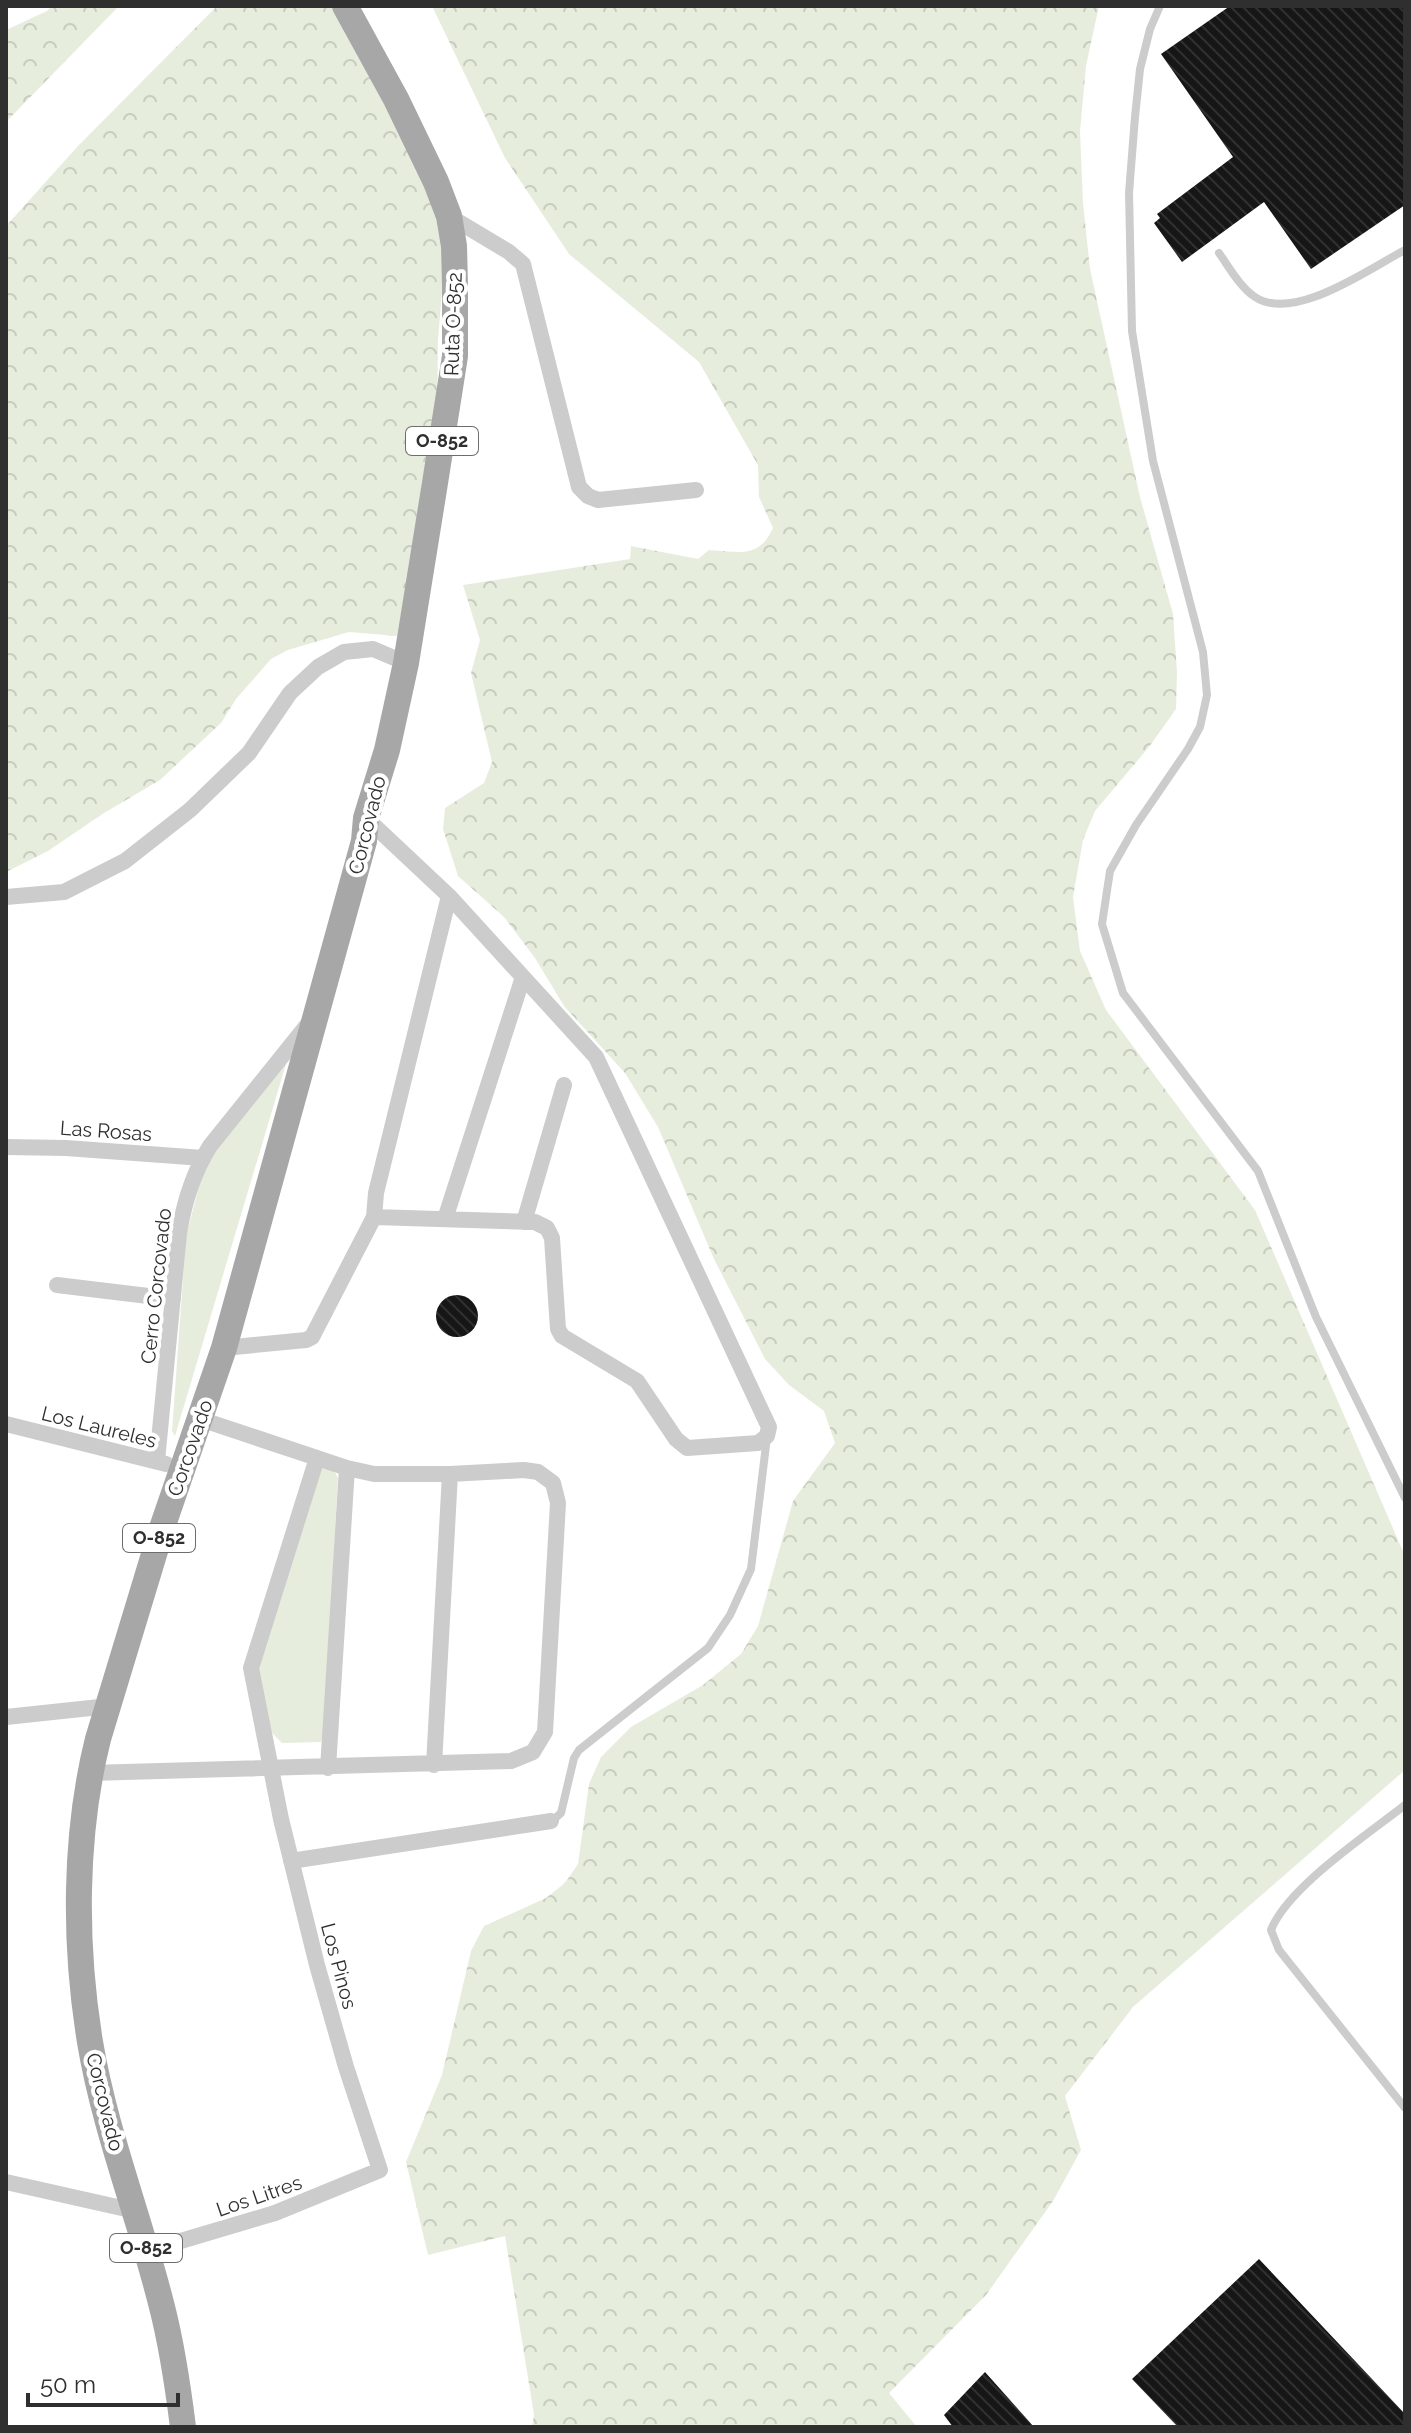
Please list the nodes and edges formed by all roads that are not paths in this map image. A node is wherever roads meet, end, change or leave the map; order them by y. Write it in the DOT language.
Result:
graph roads {
  1 [pos="345,6"];
  2 [pos="1160,6"];
  3 [pos="449,216"];
  4 [pos="1405,250"];
  5 [pos="1219,253"];
  6 [pos="696,490"];
  7 [pos="406,663"];
  8 [pos="366,818"];
  9 [pos="449,896"];
  10 [pos="6,897"];
  11 [pos="523,977"];
  12 [pos="316,1015"];
  13 [pos="564,1085"];
  14 [pos="6,1147"];
  15 [pos="203,1158"];
  16 [pos="374,1217"];
  17 [pos="445,1219"];
  18 [pos="524,1222"];
  19 [pos="57,1285"];
  20 [pos="173,1299"];
  21 [pos="224,1348"];
  22 [pos="200,1419"];
  23 [pos="6,1424"];
  24 [pos="767,1436"];
  25 [pos="317,1458"];
  26 [pos="157,1461"];
  27 [pos="347,1468"];
  28 [pos="182,1472"];
  29 [pos="450,1474"];
  30 [pos="1405,1498"];
  31 [pos="109,1706"];
  32 [pos="6,1717"];
  33 [pos="434,1765"];
  34 [pos="328,1768"];
  35 [pos="273,1770"];
  36 [pos="90,1773"];
  37 [pos="1405,1805"];
  38 [pos="551,1821"];
  39 [pos="291,1861"];
  40 [pos="1405,2108"];
  41 [pos="380,2170"];
  42 [pos="6,2182"];
  43 [pos="135,2211"];
  44 [pos="147,2251"];
  45 [pos="183,2427"];
  1 -- 3 [label="main road, Ruta O-852 / O-852"];
  2 -- 30 [label="lane"];
  3 -- 6 [label="street"];
  3 -- 7 [label="main road, Ruta O-852 / O-852"];
  4 -- 5 [label="lane"];
  7 -- 8 [label="main road, Corcovado / O-852"];
  7 -- 10 [label="street"];
  8 -- 9 [label="street"];
  8 -- 12 [label="main road, Corcovado / O-852"];
  9 -- 11 [label="street"];
  9 -- 16 [label="street"];
  11 -- 17 [label="street"];
  11 -- 24 [label="street"];
  12 -- 15 [label="street, Cerro Corcovado"];
  12 -- 21 [label="main road, Corcovado / O-852"];
  13 -- 18 [label="street"];
  14 -- 15 [label="street, Las Rosas"];
  15 -- 20 [label="street, Cerro Corcovado"];
  16 -- 17 [label="street"];
  16 -- 21 [label="street"];
  17 -- 18 [label="street"];
  18 -- 24 [label="street"];
  19 -- 20 [label="street"];
  20 -- 26 [label="street, Cerro Corcovado"];
  21 -- 22 [label="main road, Corcovado / O-852"];
  22 -- 25 [label="street"];
  22 -- 28 [label="main road, Corcovado / O-852"];
  23 -- 26 [label="street, Los Laureles"];
  24 -- 38 [label="lane"];
  25 -- 27 [label="street"];
  25 -- 35 [label="street, Los Pinos"];
  26 -- 28 [label="street, Los Laureles"];
  27 -- 29 [label="street"];
  27 -- 34 [label="street"];
  28 -- 31 [label="main road, Corcovado / O-852"];
  29 -- 33 [label="street"];
  29 -- 33 [label="street"];
  31 -- 32 [label="street"];
  31 -- 36 [label="main road, Corcovado / O-852"];
  33 -- 34 [label="street"];
  34 -- 35 [label="street"];
  35 -- 36 [label="street"];
  35 -- 39 [label="street, Los Pinos"];
  36 -- 43 [label="main road, Corcovado / O-852"];
  37 -- 40 [label="lane"];
  38 -- 39 [label="street"];
  39 -- 41 [label="street, Los Pinos"];
  41 -- 44 [label="street, Los Litres"];
  42 -- 43 [label="street"];
  43 -- 44 [label="main road, Corcovado / O-852"];
  44 -- 45 [label="main road, Corcovado / O-852"];
}
